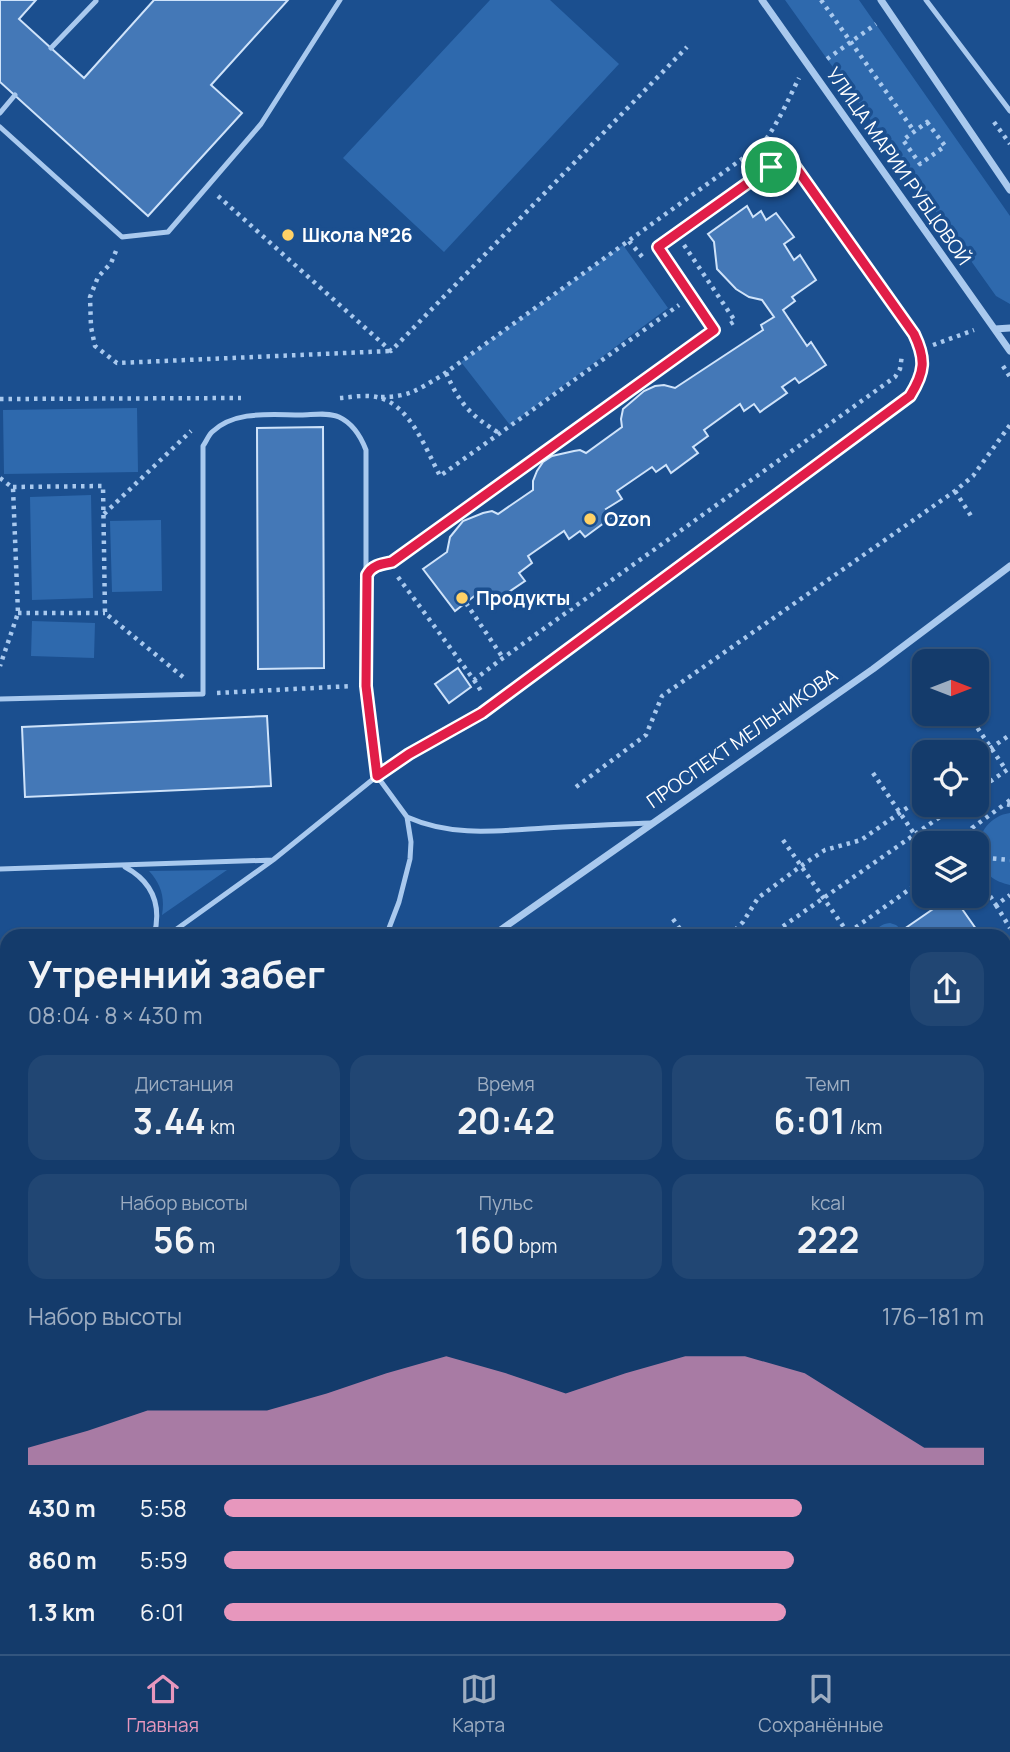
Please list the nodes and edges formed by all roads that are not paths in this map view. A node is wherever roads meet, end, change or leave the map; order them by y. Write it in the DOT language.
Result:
graph roads {
  1 [pos="341,0"];
  2 [pos="762,0"];
  3 [pos="881,0"];
  4 [pos="926,0"];
  5 [pos="96,1"];
  6 [pos="51,48"];
  7 [pos="15,95"];
  8 [pos="1010,111"];
  9 [pos="0,113"];
  10 [pos="0,127"];
  11 [pos="1010,190"];
  12 [pos="1010,328"];
  13 [pos="995,329"];
  14 [pos="1010,351"];
  15 [pos="1010,566"];
  16 [pos="367,575"];
  17 [pos="0,699"];
  18 [pos="377,776"];
  19 [pos="407,817"];
  20 [pos="655,822"];
  21 [pos="273,860"];
  22 [pos="122,865"];
  23 [pos="0,869"];
  24 [pos="155,929"];
  25 [pos="177,929"];
  26 [pos="389,929"];
  27 [pos="502,929"];
  1 -- 10 [label="lane"];
  2 -- 13 [label="street, УЛИЦА МАРИИ РУБЦОВОЙ"];
  3 -- 11 [label="street"];
  4 -- 8 [label="lane"];
  5 -- 6 [label="lane"];
  7 -- 9 [label="lane"];
  12 -- 13 [label="street"];
  13 -- 14 [label="street, УЛИЦА МАРИИ РУБЦОВОЙ"];
  15 -- 20 [label="street, ПРОСПЕКТ МЕЛЬНИКОВА"];
  16 -- 17 [label="lane"];
  16 -- 18 [label="lane"];
  16 -- 18 [label="lane"];
  18 -- 19 [label="lane"];
  18 -- 21 [label="lane"];
  19 -- 20 [label="lane"];
  19 -- 26 [label="lane"];
  20 -- 27 [label="street, ПРОСПЕКТ МЕЛЬНИКОВА"];
  21 -- 22 [label="lane"];
  21 -- 25 [label="lane"];
  22 -- 23 [label="lane"];
  22 -- 24 [label="lane"];
}
